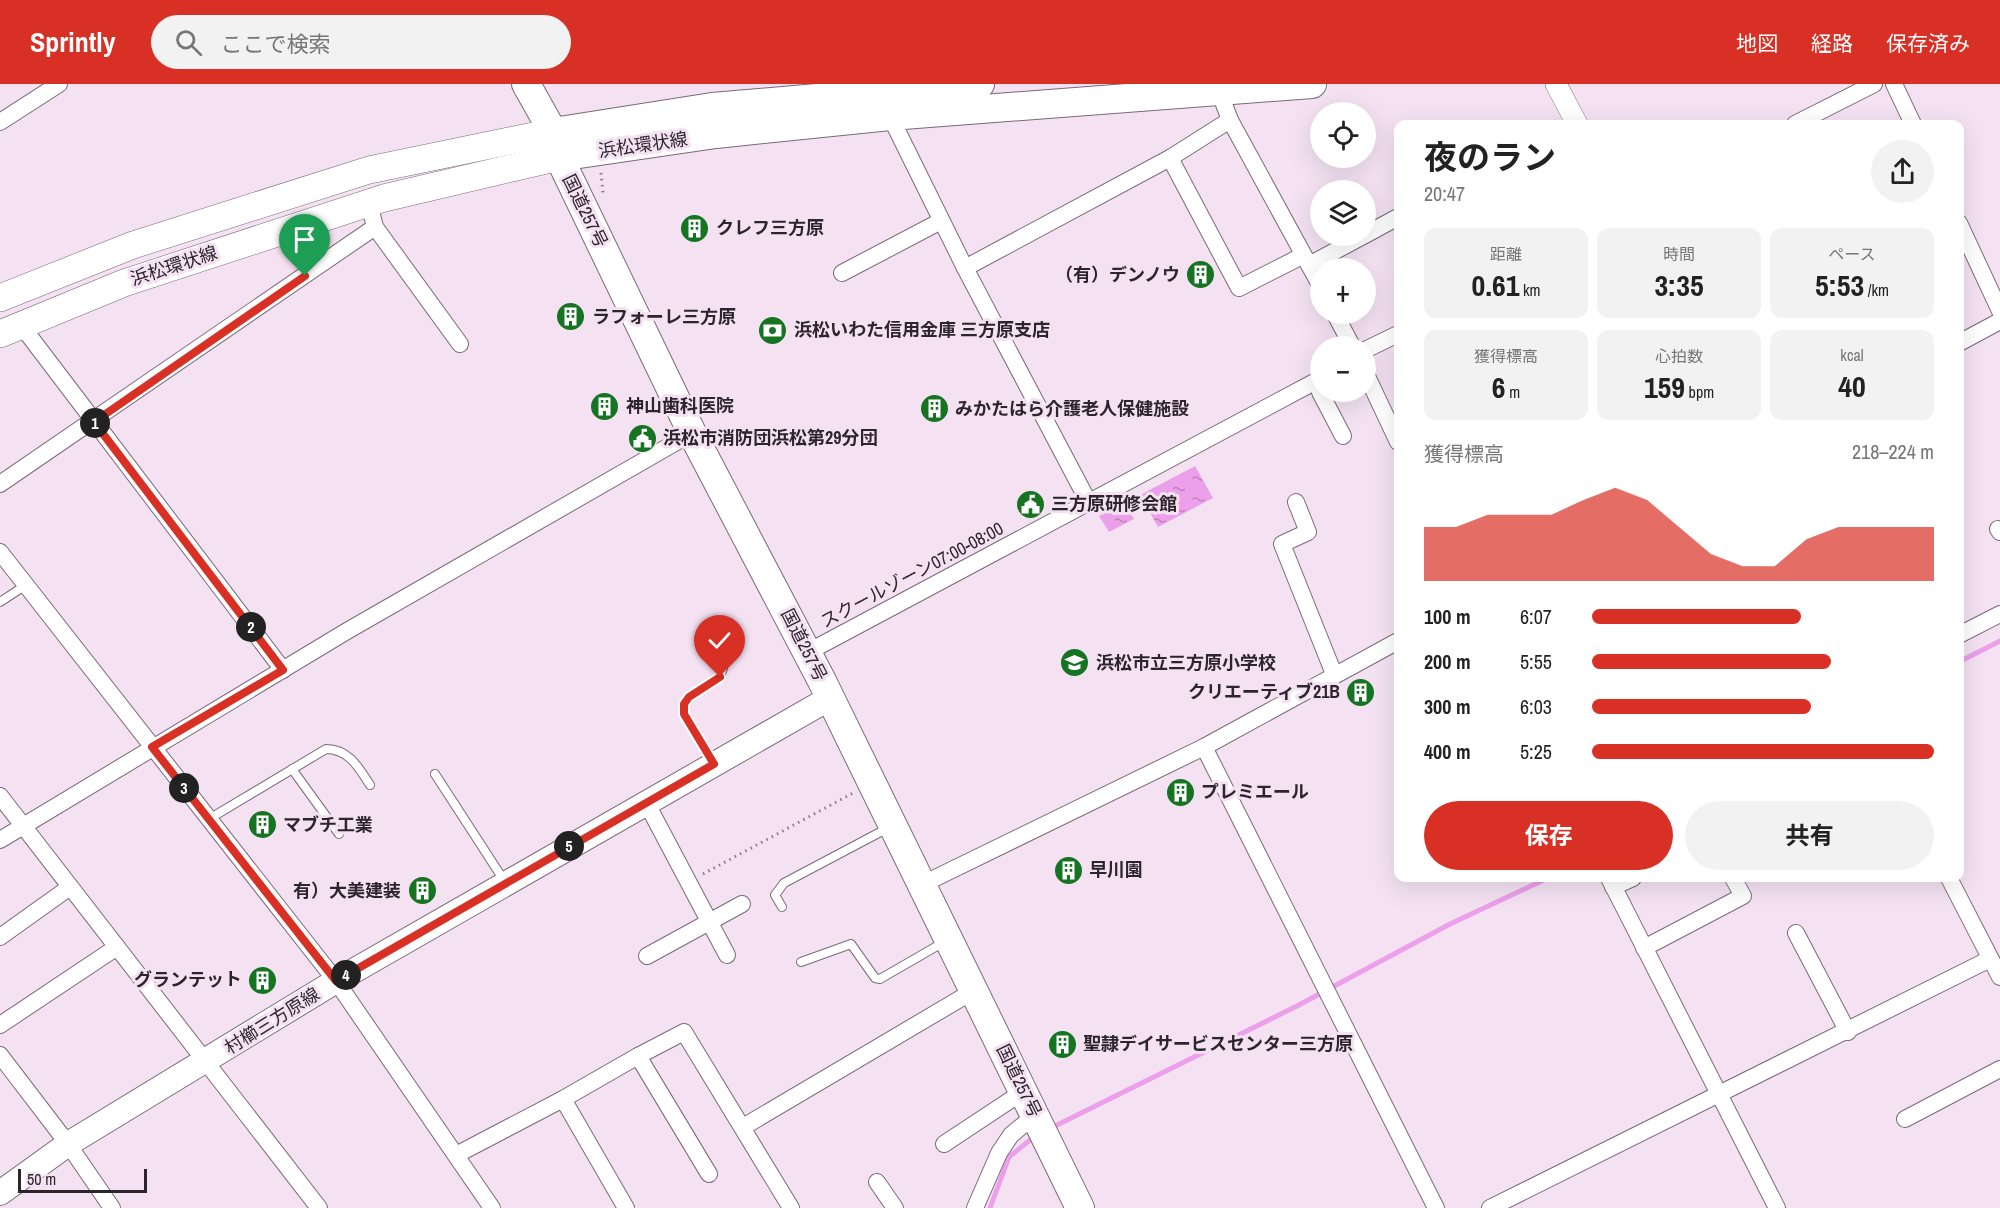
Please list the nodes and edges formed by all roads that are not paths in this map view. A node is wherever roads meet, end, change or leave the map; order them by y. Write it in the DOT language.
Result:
graph roads {
  1 [pos="59,84"];
  2 [pos="526,84"];
  3 [pos="980,84"];
  4 [pos="1312,84"];
  5 [pos="1556,84"];
  6 [pos="1874,84"];
  7 [pos="1894,84"];
  8 [pos="873,88"];
  9 [pos="1219,91"];
  10 [pos="890,116"];
  11 [pos="1230,120"];
  12 [pos="1575,120"];
  13 [pos="1803,120"];
  14 [pos="1911,120"];
  15 [pos="0,122"];
  16 [pos="556,145"];
  17 [pos="1170,158"];
  18 [pos="384,198"];
  19 [pos="1394,219"];
  20 [pos="941,221"];
  21 [pos="375,227"];
  22 [pos="1376,229"];
  23 [pos="1964,234"];
  24 [pos="1338,246"];
  25 [pos="1306,260"];
  26 [pos="1310,267"];
  27 [pos="965,268"];
  28 [pos="842,273"];
  29 [pos="0,298"];
  30 [pos="2000,311"];
  31 [pos="2000,321"];
  32 [pos="10,330"];
  33 [pos="1394,336"];
  34 [pos="1964,340"];
  35 [pos="460,344"];
  36 [pos="1376,345"];
  37 [pos="1310,391"];
  38 [pos="1376,395"];
  39 [pos="1327,402"];
  40 [pos="94,422"];
  41 [pos="692,433"];
  42 [pos="1394,434"];
  43 [pos="1343,436"];
  44 [pos="0,484"];
  45 [pos="1296,502"];
  46 [pos="1089,503"];
  47 [pos="0,552"];
  48 [pos="26,585"];
  49 [pos="0,602"];
  50 [pos="2000,614"];
  51 [pos="1964,632"];
  52 [pos="1394,643"];
  53 [pos="808,652"];
  54 [pos="723,668"];
  55 [pos="283,670"];
  56 [pos="1334,674"];
  57 [pos="830,698"];
  58 [pos="152,747"];
  59 [pos="1204,747"];
  60 [pos="714,764"];
  61 [pos="292,769"];
  62 [pos="435,774"];
  63 [pos="370,785"];
  64 [pos="0,796"];
  65 [pos="646,802"];
  66 [pos="208,819"];
  67 [pos="893,825"];
  68 [pos="22,826"];
  69 [pos="339,834"];
  70 [pos="0,840"];
  71 [pos="1611,882"];
  72 [pos="1735,882"];
  73 [pos="1951,882"];
  74 [pos="506,883"];
  75 [pos="923,884"];
  76 [pos="70,887"];
  77 [pos="742,904"];
  78 [pos="782,907"];
  79 [pos="708,922"];
  80 [pos="1796,933"];
  81 [pos="0,937"];
  82 [pos="949,938"];
  83 [pos="117,947"];
  84 [pos="1644,948"];
  85 [pos="727,955"];
  86 [pos="648,956"];
  87 [pos="1990,959"];
  88 [pos="801,962"];
  89 [pos="2000,978"];
  90 [pos="336,981"];
  91 [pos="975,990"];
  92 [pos="0,1025"];
  93 [pos="1848,1032"];
  94 [pos="638,1056"];
  95 [pos="1,1058"];
  96 [pos="206,1061"];
  97 [pos="2000,1069"];
  98 [pos="1718,1095"];
  99 [pos="564,1099"];
  100 [pos="1037,1118"];
  101 [pos="1905,1119"];
  102 [pos="743,1126"];
  103 [pos="68,1144"];
  104 [pos="944,1144"];
  105 [pos="456,1155"];
  106 [pos="709,1174"];
  107 [pos="877,1182"];
  108 [pos="0,1193"];
  109 [pos="112,1208"];
  110 [pos="319,1208"];
  111 [pos="492,1208"];
  112 [pos="627,1208"];
  113 [pos="791,1208"];
  114 [pos="896,1208"];
  115 [pos="975,1208"];
  116 [pos="1080,1208"];
  117 [pos="1436,1208"];
  118 [pos="1490,1208"];
  119 [pos="1777,1208"];
  1 -- 15 [label="street"];
  2 -- 16 [label="highway, 国道257号"];
  3 -- 8 [label="highway, 浜松環状線"];
  4 -- 9 [label="highway, 浜松環状線"];
  5 -- 12 [label="street"];
  6 -- 13 [label="street"];
  7 -- 14 [label="street"];
  8 -- 16 [label="highway, 浜松環状線"];
  9 -- 10 [label="highway, 浜松環状線"];
  9 -- 11 [label="street"];
  10 -- 16 [label="highway, 浜松環状線"];
  10 -- 20 [label="street"];
  11 -- 17 [label="street"];
  11 -- 25 [label="street"];
  16 -- 18 [label="main road, 浜松環状線"];
  16 -- 29 [label="main road, 浜松環状線"];
  16 -- 41 [label="highway, 国道257号"];
  17 -- 25 [label="street"];
  17 -- 27 [label="street"];
  18 -- 21 [label="street"];
  18 -- 32 [label="main road, 浜松環状線"];
  19 -- 22 [label="street"];
  20 -- 27 [label="street"];
  20 -- 28 [label="street"];
  21 -- 35 [label="street"];
  21 -- 40 [label="street"];
  23 -- 30 [label="street"];
  24 -- 25 [label="street"];
  25 -- 26 [label="street"];
  27 -- 46 [label="street"];
  31 -- 34 [label="street"];
  32 -- 40 [label="street"];
  33 -- 36 [label="street"];
  37 -- 46 [label="street, スクールゾーン07:00-08:00"];
  38 -- 42 [label="street"];
  39 -- 43 [label="street"];
  40 -- 44 [label="street"];
  40 -- 55 [label="street"];
  41 -- 53 [label="highway, 国道257号"];
  41 -- 55 [label="street"];
  45 -- 56 [label="street"];
  46 -- 53 [label="street, スクールゾーン07:00-08:00"];
  47 -- 48 [label="street"];
  48 -- 49 [label="lane"];
  48 -- 58 [label="street"];
  50 -- 51 [label="street"];
  52 -- 56 [label="street"];
  53 -- 57 [label="highway, 国道257号"];
  54 -- 60 [label="lane"];
  55 -- 58 [label="street"];
  56 -- 59 [label="street"];
  57 -- 60 [label="main road, 村櫛三方原線"];
  57 -- 67 [label="highway, 国道257号"];
  58 -- 66 [label="street"];
  58 -- 68 [label="street"];
  59 -- 75 [label="street"];
  59 -- 117 [label="street"];
  60 -- 65 [label="main road, 村櫛三方原線"];
  61 -- 63 [label="lane"];
  61 -- 66 [label="lane"];
  61 -- 69 [label="lane"];
  62 -- 74 [label="lane"];
  64 -- 68 [label="street"];
  65 -- 74 [label="main road, 村櫛三方原線"];
  65 -- 79 [label="street"];
  66 -- 90 [label="street"];
  67 -- 75 [label="highway, 国道257号"];
  67 -- 78 [label="lane"];
  68 -- 70 [label="street"];
  68 -- 76 [label="street"];
  71 -- 84 [label="street"];
  72 -- 84 [label="street"];
  73 -- 87 [label="street"];
  74 -- 90 [label="main road, 村櫛三方原線"];
  75 -- 82 [label="highway, 国道257号"];
  76 -- 81 [label="street"];
  76 -- 83 [label="street"];
  77 -- 79 [label="street"];
  79 -- 85 [label="street"];
  79 -- 86 [label="street"];
  80 -- 93 [label="street"];
  82 -- 88 [label="lane"];
  82 -- 91 [label="highway, 国道257号"];
  83 -- 92 [label="street"];
  83 -- 96 [label="street"];
  84 -- 98 [label="street"];
  87 -- 89 [label="street"];
  87 -- 93 [label="street"];
  90 -- 96 [label="main road, 村櫛三方原線"];
  90 -- 105 [label="street"];
  91 -- 100 [label="highway, 国道257号"];
  91 -- 102 [label="street"];
  93 -- 98 [label="street"];
  94 -- 99 [label="street"];
  94 -- 102 [label="street"];
  94 -- 106 [label="street"];
  95 -- 103 [label="street"];
  96 -- 103 [label="main road, 村櫛三方原線"];
  96 -- 110 [label="street"];
  97 -- 101 [label="street"];
  98 -- 118 [label="street"];
  98 -- 119 [label="street"];
  99 -- 105 [label="street"];
  99 -- 112 [label="street"];
  100 -- 104 [label="street"];
  100 -- 115 [label="street"];
  100 -- 116 [label="highway, 国道257号"];
  102 -- 113 [label="street"];
  103 -- 108 [label="main road, 村櫛三方原線"];
  103 -- 109 [label="street"];
  105 -- 111 [label="street"];
  107 -- 114 [label="street"];
}
